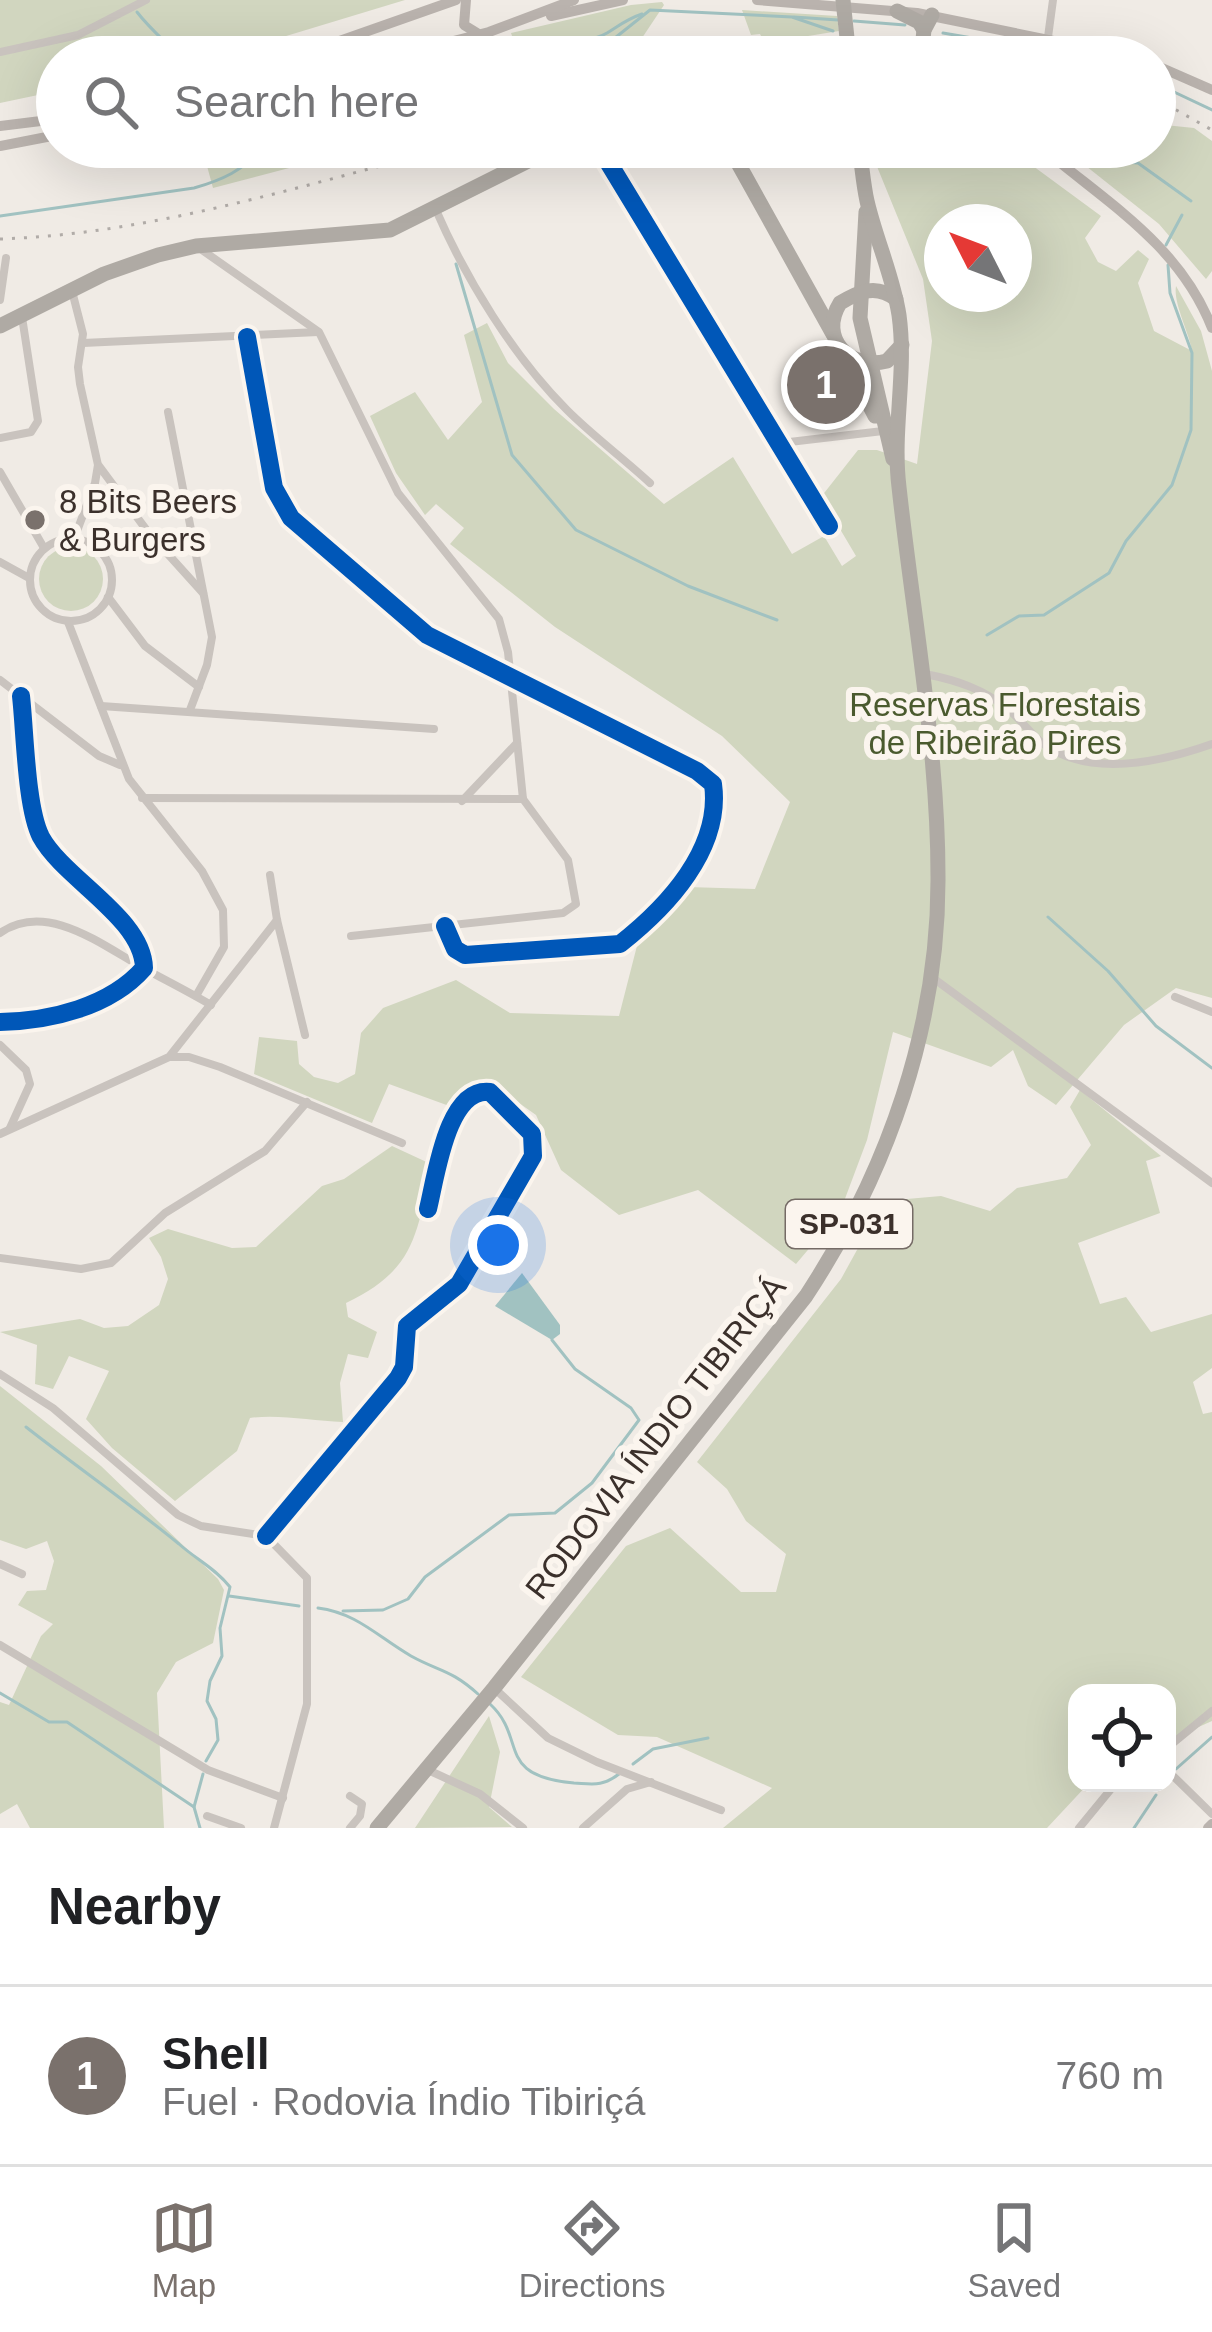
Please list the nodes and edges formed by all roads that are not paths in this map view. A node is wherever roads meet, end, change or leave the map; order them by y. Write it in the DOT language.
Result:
graph roads {
  1 [pos="146,0"];
  2 [pos="456,0"];
  3 [pos="466,0"];
  4 [pos="574,0"];
  5 [pos="623,0"];
  6 [pos="758,0"];
  7 [pos="843,0"];
  8 [pos="1053,0"];
  9 [pos="897,11"];
  10 [pos="935,23"];
  11 [pos="507,26"];
  12 [pos="477,33"];
  13 [pos="73,36"];
  14 [pos="354,36"];
  15 [pos="466,36"];
  16 [pos="847,36"];
  17 [pos="930,36"];
  18 [pos="934,36"];
  19 [pos="1033,36"];
  20 [pos="1048,36"];
  21 [pos="36,44"];
  22 [pos="0,52"];
  23 [pos="1176,74"];
  24 [pos="1212,90"];
  25 [pos="35,122"];
  26 [pos="0,126"];
  27 [pos="36,139"];
  28 [pos="0,146"];
  29 [pos="515,168"];
  30 [pos="612,168"];
  31 [pos="741,168"];
  32 [pos="862,168"];
  33 [pos="1066,168"];
  34 [pos="867,200"];
  35 [pos="436,209"];
  36 [pos="196,246"];
  37 [pos="6,258"];
  38 [pos="72,290"];
  39 [pos="809,292"];
  40 [pos="854,296"];
  41 [pos="896,299"];
  42 [pos="0,300"];
  43 [pos="22,317"];
  44 [pos="0,326"];
  45 [pos="1212,328"];
  46 [pos="320,332"];
  47 [pos="247,337"];
  48 [pos="837,342"];
  49 [pos="83,343"];
  50 [pos="902,344"];
  51 [pos="865,346"];
  52 [pos="887,362"];
  53 [pos="869,365"];
  54 [pos="168,412"];
  55 [pos="883,432"];
  56 [pos="0,438"];
  57 [pos="781,443"];
  58 [pos="98,465"];
  59 [pos="0,472"];
  60 [pos="897,474"];
  61 [pos="650,483"];
  62 [pos="829,526"];
  63 [pos="74,539"];
  64 [pos="44,548"];
  65 [pos="0,562"];
  66 [pos="29,578"];
  67 [pos="206,596"];
  68 [pos="108,597"];
  69 [pos="68,622"];
  70 [pos="920,672"];
  71 [pos="0,680"];
  72 [pos="511,680"];
  73 [pos="199,687"];
  74 [pos="21,697"];
  75 [pos="101,706"];
  76 [pos="190,710"];
  77 [pos="434,729"];
  78 [pos="518,742"];
  79 [pos="1212,744"];
  80 [pos="122,765"];
  81 [pos="142,798"];
  82 [pos="524,799"];
  83 [pos="462,801"];
  84 [pos="271,875"];
  85 [pos="277,920"];
  86 [pos="445,926"];
  87 [pos="0,933"];
  88 [pos="351,936"];
  89 [pos="144,968"];
  90 [pos="931,976"];
  91 [pos="196,996"];
  92 [pos="1175,997"];
  93 [pos="211,1005"];
  94 [pos="1212,1012"];
  95 [pos="0,1022"];
  96 [pos="305,1035"];
  97 [pos="0,1045"];
  98 [pos="169,1057"];
  99 [pos="307,1102"];
  100 [pos="5,1131"];
  101 [pos="402,1143"];
  102 [pos="1212,1183"];
  103 [pos="428,1209"];
  104 [pos="0,1258"];
  105 [pos="0,1374"];
  106 [pos="266,1536"];
  107 [pos="0,1564"];
  108 [pos="22,1574"];
  109 [pos="0,1645"];
  110 [pos="494,1688"];
  111 [pos="1212,1712"];
  112 [pos="1176,1741"];
  113 [pos="425,1769"];
  114 [pos="1176,1778"];
  115 [pos="652,1781"];
  116 [pos="1109,1792"];
  117 [pos="350,1796"];
  118 [pos="283,1798"];
  119 [pos="721,1810"];
  120 [pos="1212,1814"];
  121 [pos="206,1816"];
  122 [pos="241,1828"];
  123 [pos="274,1828"];
  124 [pos="350,1828"];
  125 [pos="377,1828"];
  126 [pos="524,1828"];
  127 [pos="583,1828"];
  128 [pos="1079,1828"];
  1 -- 13 [label="street"];
  2 -- 14 [label="main road"];
  3 -- 12 [label="main road"];
  4 -- 11 [label="main road"];
  5 -- 11 [label="main road"];
  6 -- 9 [label="main road"];
  7 -- 16 [label="highway, bridge"];
  8 -- 20 [label="street"];
  9 -- 10 [label="highway"];
  10 -- 17 [label="highway"];
  10 -- 18 [label="highway"];
  10 -- 19 [label="main road"];
  11 -- 12 [label="main road"];
  12 -- 15 [label="main road"];
  21 -- 22 [label="street"];
  23 -- 24 [label="main road"];
  25 -- 26 [label="main road"];
  25 -- 27 [label="main road"];
  27 -- 28 [label="main road"];
  29 -- 35 [label="highway"];
  30 -- 57 [label="street"];
  31 -- 39 [label="highway"];
  32 -- 34 [label="highway, RODOVIA ÍNDIO TIBIRIÇÁ / SP-031"];
  33 -- 45 [label="main road"];
  34 -- 40 [label="highway, RODOVIA ÍNDIO TIBIRIÇÁ / SP-031"];
  34 -- 41 [label="highway, RODOVIA ÍNDIO TIBIRIÇÁ / SP-031"];
  35 -- 36 [label="highway"];
  35 -- 61 [label="street"];
  36 -- 38 [label="highway"];
  36 -- 46 [label="street"];
  37 -- 42 [label="street"];
  38 -- 43 [label="highway"];
  38 -- 49 [label="street"];
  39 -- 40 [label="highway"];
  39 -- 48 [label="highway"];
  40 -- 41 [label="highway"];
  40 -- 48 [label="highway"];
  40 -- 51 [label="highway, RODOVIA ÍNDIO TIBIRIÇÁ / SP-031"];
  41 -- 50 [label="highway, RODOVIA ÍNDIO TIBIRIÇÁ / SP-031"];
  43 -- 44 [label="highway"];
  43 -- 56 [label="street"];
  46 -- 47 [label="street"];
  46 -- 72 [label="street"];
  47 -- 49 [label="street"];
  47 -- 72 [label="street"];
  48 -- 53 [label="highway"];
  48 -- 55 [label="highway"];
  49 -- 58 [label="street"];
  50 -- 52 [label="highway"];
  50 -- 60 [label="highway, RODOVIA ÍNDIO TIBIRIÇÁ / SP-031"];
  51 -- 52 [label="highway"];
  51 -- 53 [label="highway, RODOVIA ÍNDIO TIBIRIÇÁ / SP-031"];
  52 -- 53 [label="highway"];
  53 -- 55 [label="highway, RODOVIA ÍNDIO TIBIRIÇÁ / SP-031"];
  54 -- 67 [label="street"];
  55 -- 57 [label="street"];
  55 -- 60 [label="highway, RODOVIA ÍNDIO TIBIRIÇÁ / SP-031"];
  57 -- 62 [label="street"];
  58 -- 63 [label="street"];
  58 -- 67 [label="street"];
  59 -- 64 [label="street"];
  60 -- 70 [label="highway, RODOVIA ÍNDIO TIBIRIÇÁ / SP-031"];
  63 -- 64 [label="street"];
  63 -- 68 [label="street"];
  64 -- 66 [label="street"];
  65 -- 66 [label="street"];
  66 -- 69 [label="street"];
  67 -- 73 [label="street"];
  68 -- 69 [label="street"];
  68 -- 73 [label="street"];
  69 -- 75 [label="street"];
  70 -- 79 [label="street"];
  70 -- 90 [label="highway, RODOVIA ÍNDIO TIBIRIÇÁ / SP-031"];
  71 -- 74 [label="street"];
  72 -- 78 [label="street"];
  72 -- 86 [label="street"];
  73 -- 76 [label="street"];
  74 -- 80 [label="street"];
  74 -- 89 [label="street"];
  75 -- 76 [label="street"];
  75 -- 80 [label="street"];
  76 -- 77 [label="street"];
  78 -- 82 [label="street"];
  78 -- 83 [label="street"];
  80 -- 81 [label="street"];
  81 -- 83 [label="street"];
  81 -- 91 [label="street"];
  82 -- 83 [label="street"];
  82 -- 86 [label="street"];
  84 -- 85 [label="street"];
  85 -- 93 [label="street"];
  85 -- 96 [label="street"];
  86 -- 88 [label="street"];
  87 -- 89 [label="street"];
  89 -- 91 [label="street"];
  89 -- 95 [label="street"];
  90 -- 102 [label="street"];
  90 -- 110 [label="highway, RODOVIA ÍNDIO TIBIRIÇÁ / SP-031"];
  91 -- 93 [label="street"];
  92 -- 94 [label="street"];
  93 -- 98 [label="street"];
  97 -- 100 [label="street"];
  98 -- 99 [label="street"];
  98 -- 100 [label="street"];
  99 -- 101 [label="street"];
  99 -- 104 [label="street"];
  103 -- 106 [label="street"];
  105 -- 106 [label="street"];
  106 -- 118 [label="street"];
  107 -- 108 [label="street"];
  109 -- 118 [label="street"];
  110 -- 113 [label="highway, RODOVIA ÍNDIO TIBIRIÇÁ / SP-031"];
  110 -- 115 [label="street"];
  111 -- 112 [label="street"];
  113 -- 125 [label="highway, RODOVIA ÍNDIO TIBIRIÇÁ / SP-031"];
  113 -- 126 [label="street"];
  114 -- 120 [label="street"];
  115 -- 119 [label="street"];
  115 -- 127 [label="street"];
  116 -- 128 [label="street"];
  117 -- 124 [label="street"];
  118 -- 123 [label="street"];
  121 -- 122 [label="street"];
}
